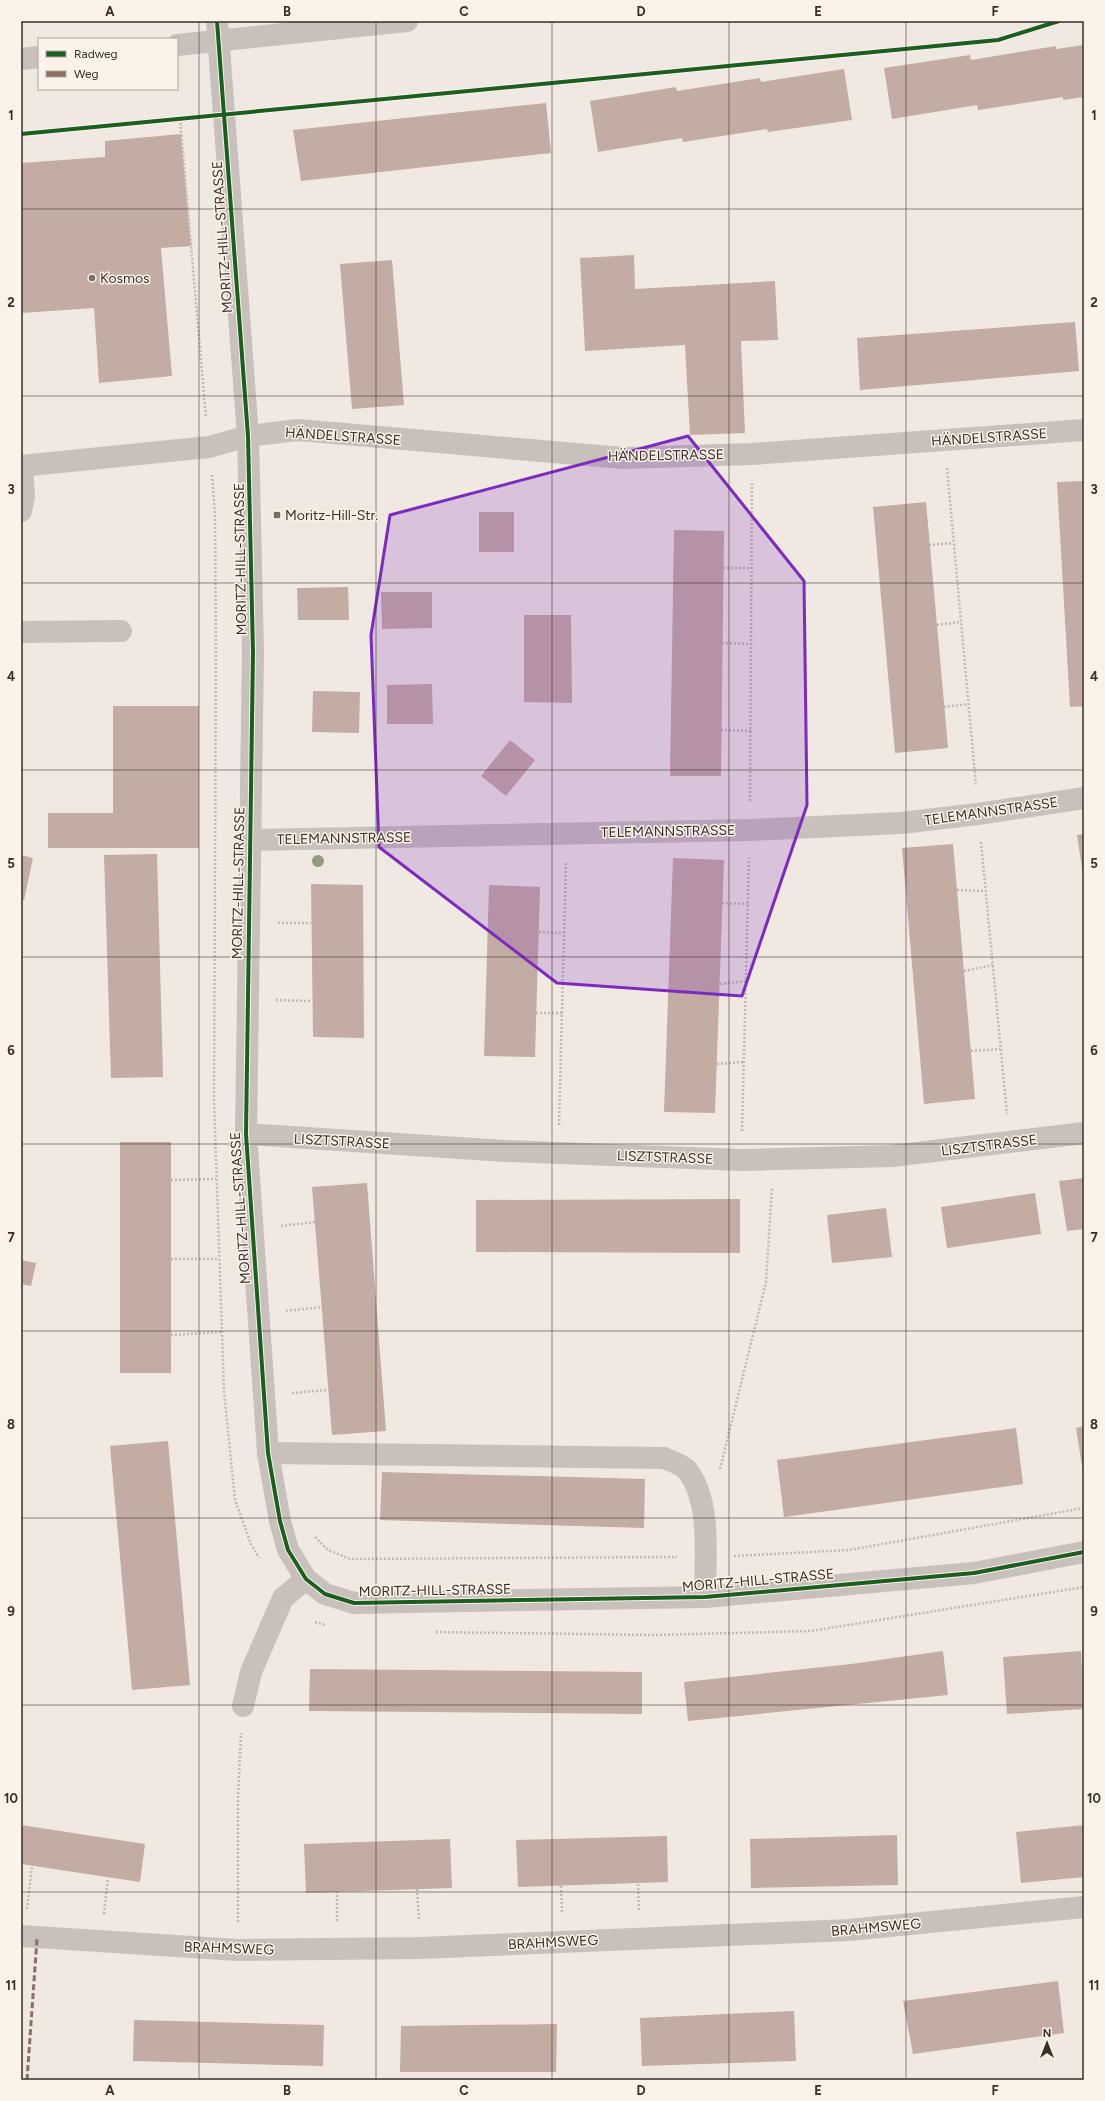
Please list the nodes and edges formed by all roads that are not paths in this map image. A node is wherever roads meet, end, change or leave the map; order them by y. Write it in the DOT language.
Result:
graph roads {
  1 [pos="407,21"];
  2 [pos="218,31"];
  3 [pos="178,45"];
  4 [pos="38,57"];
  5 [pos="21,59"];
  6 [pos="1084,430"];
  7 [pos="248,436"];
  8 [pos="21,466"];
  9 [pos="21,511"];
  10 [pos="121,631"];
  11 [pos="21,632"];
  12 [pos="1084,798"];
  13 [pos="249,840"];
  14 [pos="1084,1133"];
  15 [pos="246,1134"];
  16 [pos="268,1454"];
  17 [pos="1084,1552"];
  18 [pos="306,1578"];
  19 [pos="705,1597"];
  20 [pos="243,1706"];
  21 [pos="1084,1907"];
  22 [pos="23,1937"];
  1 -- 2 [label="street"];
  2 -- 3 [label="street"];
  2 -- 7 [label="street, MORITZ-HILL-STRASSE"];
  4 -- 5 [label="street"];
  6 -- 7 [label="street, HÄNDELSTRASSE"];
  7 -- 8 [label="street, HÄNDELSTRASSE"];
  7 -- 13 [label="street, MORITZ-HILL-STRASSE"];
  8 -- 9 [label="street"];
  10 -- 11 [label="street"];
  12 -- 13 [label="street, TELEMANNSTRASSE"];
  13 -- 15 [label="street, MORITZ-HILL-STRASSE"];
  14 -- 15 [label="street, LISZTSTRASSE"];
  15 -- 16 [label="street, MORITZ-HILL-STRASSE"];
  16 -- 18 [label="street, MORITZ-HILL-STRASSE"];
  16 -- 19 [label="street"];
  17 -- 19 [label="street, MORITZ-HILL-STRASSE"];
  18 -- 19 [label="street, MORITZ-HILL-STRASSE"];
  18 -- 20 [label="street"];
  21 -- 22 [label="street, BRAHMSWEG"];
}
